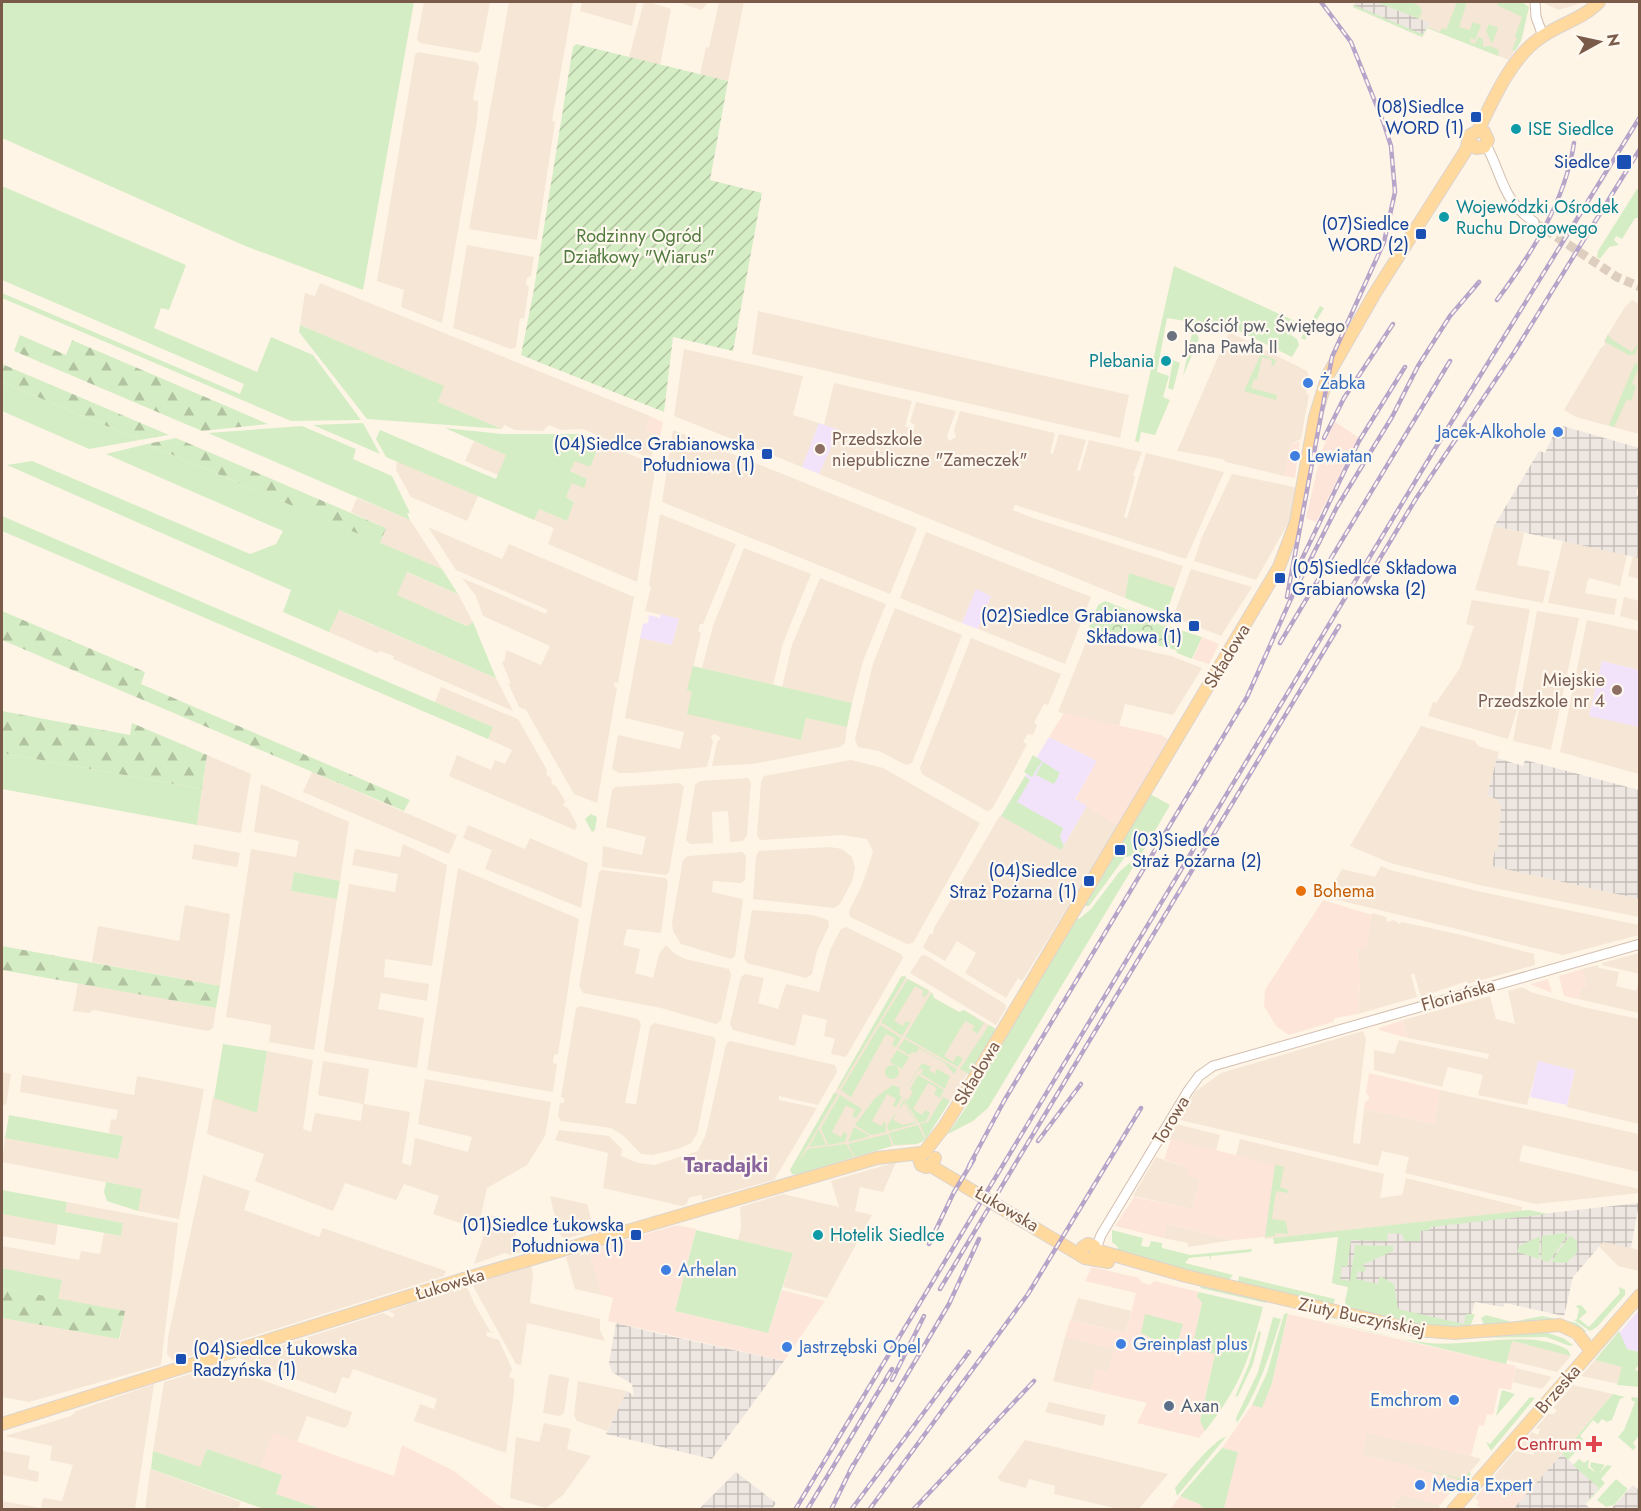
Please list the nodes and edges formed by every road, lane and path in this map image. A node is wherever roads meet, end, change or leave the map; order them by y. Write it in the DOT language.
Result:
graph roads {
  1 [pos="1535,2"];
  2 [pos="1599,2"];
  3 [pos="1543,36"];
  4 [pos="1479,141"];
  5 [pos="1534,222"];
  6 [pos="1640,944"];
  7 [pos="1276,1046"];
  8 [pos="927,1157"];
  9 [pos="1103,1232"];
  10 [pos="1090,1250"];
  11 [pos="1112,1254"];
  12 [pos="1186,1276"];
  13 [pos="1640,1295"];
  14 [pos="1591,1351"];
  15 [pos="2,1424"];
  16 [pos="1453,1509"];
  1 -- 3 [label="street"];
  2 -- 3 [label="main road"];
  3 -- 4 [label="main road"];
  4 -- 5 [label="street"];
  4 -- 8 [label="main road, Składowa"];
  6 -- 7 [label="street, Floriańska"];
  7 -- 9 [label="street, Torowa"];
  8 -- 10 [label="main road, Łukowska"];
  8 -- 15 [label="main road, Łukowska"];
  9 -- 10 [label="street, Torowa"];
  9 -- 11 [label="street"];
  10 -- 11 [label="main road, Ziuty Buczyńskiej"];
  10 -- 12 [label="main road, Ziuty Buczyńskiej"];
  11 -- 12 [label="main road, Ziuty Buczyńskiej"];
  12 -- 14 [label="main road, Ziuty Buczyńskiej"];
  13 -- 14 [label="main road, Brzeska"];
  14 -- 16 [label="main road, Brzeska"];
}
